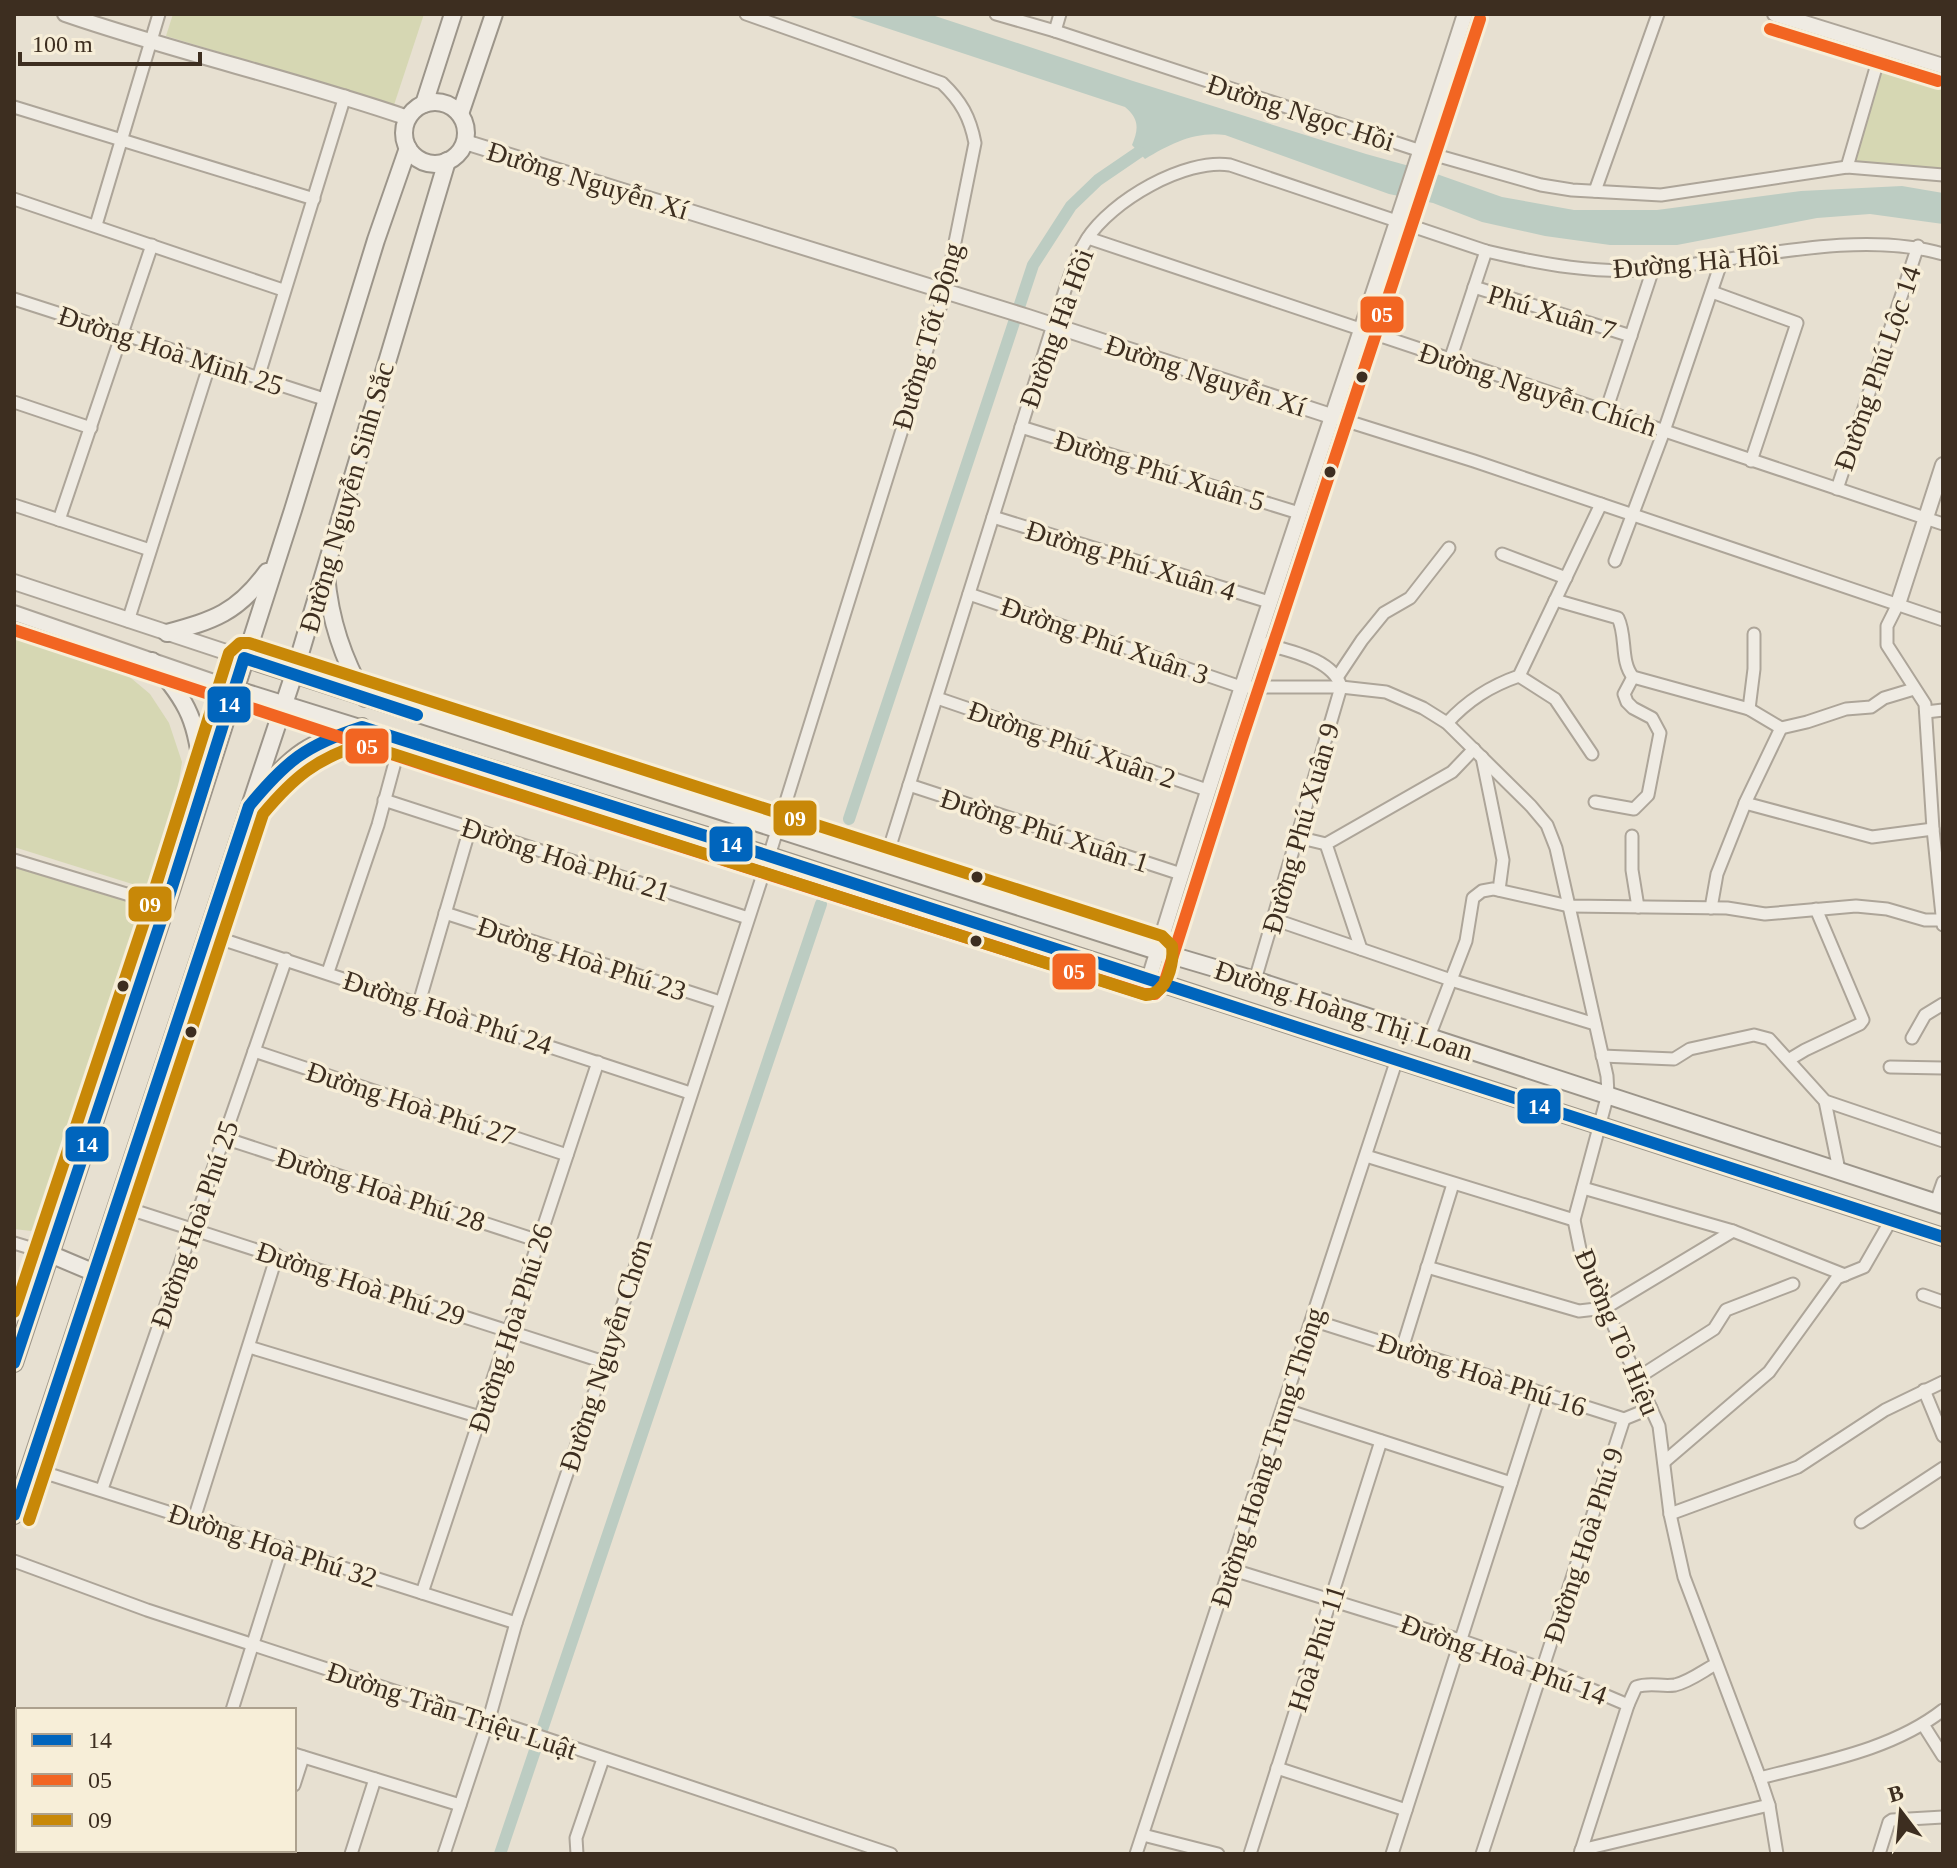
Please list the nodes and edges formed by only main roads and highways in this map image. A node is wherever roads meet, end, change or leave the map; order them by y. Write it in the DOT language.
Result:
graph roads {
  1 [pos="453,14"];
  2 [pos="494,14"];
  3 [pos="424,104"];
  4 [pos="460,114"];
  5 [pos="408,148"];
  6 [pos="447,161"];
  7 [pos="278,558"];
  8 [pos="325,562"];
  9 [pos="167,633"];
  10 [pos="244,658"];
  11 [pos="152,661"];
  12 [pos="294,674"];
  13 [pos="234,689"];
  14 [pos="365,698"];
  15 [pos="284,705"];
  16 [pos="362,727"];
  17 [pos="204,784"];
  18 [pos="249,806"];
  19 [pos="1939,1203"];
  20 [pos="1943,1237"];
  21 [pos="50,1254"];
  22 [pos="95,1273"];
  23 [pos="14,1363"];
  24 [pos="14,1515"];
  1 -- 3 [label="main road"];
  2 -- 4 [label="main road"];
  3 -- 4 [label="main road"];
  3 -- 5 [label="main road"];
  4 -- 6 [label="main road"];
  5 -- 6 [label="main road"];
  5 -- 7 [label="main road, Đường Nguyễn Sinh Sắc"];
  6 -- 8 [label="main road, Đường Nguyễn Sinh Sắc"];
  7 -- 9 [label="main road"];
  7 -- 10 [label="main road, Đường Nguyễn Sinh Sắc"];
  8 -- 12 [label="main road, Đường Nguyễn Sinh Sắc"];
  8 -- 14 [label="main road"];
  10 -- 12 [label="main road, Đường Hoàng Thị Loan"];
  10 -- 13 [label="main road, Đường Nguyễn Sinh Sắc"];
  11 -- 17 [label="main road"];
  12 -- 14 [label="main road, Đường Hoàng Thị Loan"];
  12 -- 15 [label="main road, Đường Nguyễn Sinh Sắc"];
  13 -- 15 [label="main road, Đường Hoàng Thị Loan"];
  13 -- 17 [label="main road, Đường Nguyễn Sinh Sắc"];
  14 -- 19 [label="main road, Đường Hoàng Thị Loan"];
  15 -- 16 [label="main road, Đường Hoàng Thị Loan"];
  15 -- 18 [label="main road, Đường Nguyễn Sinh Sắc"];
  16 -- 18 [label="main road"];
  16 -- 20 [label="main road, Đường Hoàng Thị Loan"];
  17 -- 21 [label="main road, Đường Nguyễn Sinh Sắc"];
  18 -- 22 [label="main road, Đường Nguyễn Sinh Sắc"];
  21 -- 22 [label="main road"];
  21 -- 23 [label="main road, Đường Nguyễn Sinh Sắc"];
  22 -- 24 [label="main road, Đường Nguyễn Sinh Sắc"];
}
